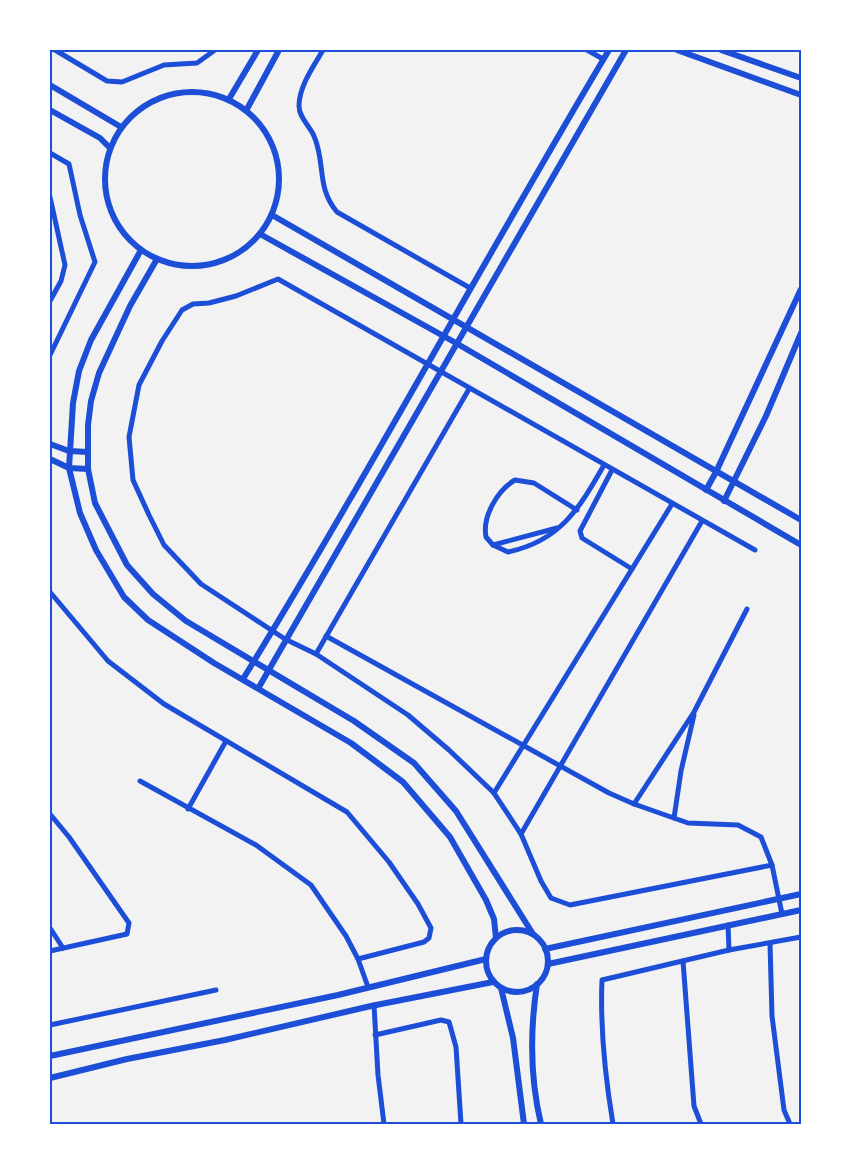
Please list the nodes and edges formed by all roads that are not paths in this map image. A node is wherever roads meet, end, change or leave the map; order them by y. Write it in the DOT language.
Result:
graph roads {
  1 [pos="55,50"];
  2 [pos="215,50"];
  3 [pos="258,50"];
  4 [pos="279,50"];
  5 [pos="323,50"];
  6 [pos="587,50"];
  7 [pos="609,50"];
  8 [pos="626,50"];
  9 [pos="677,50"];
  10 [pos="721,50"];
  11 [pos="604,59"];
  12 [pos="801,78"];
  13 [pos="50,85"];
  14 [pos="801,95"];
  15 [pos="229,99"];
  16 [pos="50,110"];
  17 [pos="247,110"];
  18 [pos="121,127"];
  19 [pos="110,148"];
  20 [pos="50,153"];
  21 [pos="50,198"];
  22 [pos="272,215"];
  23 [pos="260,234"];
  24 [pos="141,250"];
  25 [pos="157,259"];
  26 [pos="470,288"];
  27 [pos="801,289"];
  28 [pos="50,301"];
  29 [pos="452,320"];
  30 [pos="466,328"];
  31 [pos="801,333"];
  32 [pos="444,336"];
  33 [pos="456,343"];
  34 [pos="50,354"];
  35 [pos="427,365"];
  36 [pos="440,372"];
  37 [pos="469,389"];
  38 [pos="50,444"];
  39 [pos="69,451"];
  40 [pos="88,452"];
  41 [pos="50,459"];
  42 [pos="604,465"];
  43 [pos="69,468"];
  44 [pos="88,469"];
  45 [pos="612,470"];
  46 [pos="716,472"];
  47 [pos="734,482"];
  48 [pos="706,490"];
  49 [pos="724,501"];
  50 [pos="672,504"];
  51 [pos="577,510"];
  52 [pos="801,520"];
  53 [pos="702,521"];
  54 [pos="562,527"];
  55 [pos="493,545"];
  56 [pos="801,545"];
  57 [pos="755,550"];
  58 [pos="632,569"];
  59 [pos="50,592"];
  60 [pos="747,609"];
  61 [pos="272,630"];
  62 [pos="326,636"];
  63 [pos="285,639"];
  64 [pos="316,654"];
  65 [pos="253,662"];
  66 [pos="269,669"];
  67 [pos="243,679"];
  68 [pos="259,688"];
  69 [pos="694,712"];
  70 [pos="226,741"];
  71 [pos="523,746"];
  72 [pos="561,764"];
  73 [pos="140,781"];
  74 [pos="494,794"];
  75 [pos="634,804"];
  76 [pos="188,809"];
  77 [pos="50,814"];
  78 [pos="674,818"];
  79 [pos="521,834"];
  80 [pos="772,866"];
  81 [pos="801,894"];
  82 [pos="780,900"];
  83 [pos="801,910"];
  84 [pos="782,914"];
  85 [pos="728,925"];
  86 [pos="50,928"];
  87 [pos="533,934"];
  88 [pos="801,937"];
  89 [pos="496,938"];
  90 [pos="770,943"];
  91 [pos="63,948"];
  92 [pos="546,949"];
  93 [pos="729,950"];
  94 [pos="50,951"];
  95 [pos="358,959"];
  96 [pos="486,959"];
  97 [pos="683,961"];
  98 [pos="548,964"];
  99 [pos="493,982"];
  100 [pos="537,984"];
  101 [pos="368,987"];
  102 [pos="501,988"];
  103 [pos="216,990"];
  104 [pos="374,1005"];
  105 [pos="50,1025"];
  106 [pos="375,1035"];
  107 [pos="50,1056"];
  108 [pos="50,1078"];
  109 [pos="384,1124"];
  110 [pos="461,1124"];
  111 [pos="524,1124"];
  112 [pos="541,1124"];
  113 [pos="613,1124"];
  114 [pos="700,1124"];
  115 [pos="790,1124"];
  1 -- 2 [label="street"];
  3 -- 15 [label="street"];
  4 -- 17 [label="street"];
  5 -- 26 [label="street"];
  6 -- 11 [label="street"];
  7 -- 11 [label="street"];
  8 -- 30 [label="street"];
  9 -- 14 [label="street"];
  10 -- 12 [label="street"];
  11 -- 26 [label="street"];
  13 -- 18 [label="street"];
  15 -- 17 [label="street"];
  15 -- 18 [label="street"];
  16 -- 19 [label="street"];
  17 -- 22 [label="street"];
  18 -- 19 [label="street"];
  19 -- 24 [label="street"];
  20 -- 34 [label="street"];
  21 -- 28 [label="street"];
  22 -- 23 [label="street"];
  22 -- 29 [label="street"];
  23 -- 25 [label="street"];
  23 -- 32 [label="street"];
  24 -- 25 [label="street"];
  24 -- 39 [label="street"];
  25 -- 40 [label="street"];
  26 -- 29 [label="street"];
  27 -- 46 [label="street"];
  29 -- 30 [label="street"];
  29 -- 32 [label="street"];
  30 -- 33 [label="street"];
  30 -- 46 [label="street"];
  31 -- 47 [label="street"];
  32 -- 33 [label="street"];
  32 -- 35 [label="street"];
  33 -- 36 [label="street"];
  33 -- 48 [label="street"];
  35 -- 36 [label="street"];
  35 -- 61 [label="street"];
  35 -- 61 [label="street"];
  36 -- 37 [label="street"];
  36 -- 63 [label="street"];
  37 -- 42 [label="street"];
  37 -- 62 [label="street"];
  38 -- 39 [label="street"];
  39 -- 40 [label="street"];
  39 -- 43 [label="street"];
  40 -- 44 [label="street"];
  41 -- 43 [label="street"];
  42 -- 45 [label="street"];
  42 -- 51 [label="street"];
  43 -- 44 [label="street"];
  43 -- 67 [label="street"];
  44 -- 65 [label="street"];
  45 -- 50 [label="street"];
  45 -- 58 [label="street"];
  46 -- 47 [label="street"];
  46 -- 48 [label="street"];
  47 -- 49 [label="street"];
  47 -- 52 [label="street"];
  48 -- 49 [label="street"];
  49 -- 56 [label="street"];
  50 -- 53 [label="street"];
  50 -- 58 [label="street"];
  51 -- 54 [label="street"];
  51 -- 55 [label="street"];
  53 -- 57 [label="street"];
  53 -- 72 [label="street"];
  54 -- 55 [label="street"];
  54 -- 55 [label="street"];
  58 -- 71 [label="street"];
  59 -- 70 [label="street"];
  60 -- 69 [label="street"];
  61 -- 63 [label="street"];
  61 -- 65 [label="street"];
  62 -- 64 [label="street"];
  62 -- 71 [label="street"];
  63 -- 64 [label="street"];
  63 -- 66 [label="street"];
  64 -- 74 [label="street"];
  65 -- 66 [label="street"];
  65 -- 67 [label="street"];
  66 -- 68 [label="street"];
  66 -- 87 [label="street"];
  67 -- 68 [label="street"];
  68 -- 89 [label="street"];
  69 -- 75 [label="street"];
  69 -- 78 [label="street"];
  70 -- 76 [label="street"];
  70 -- 95 [label="street"];
  71 -- 72 [label="street"];
  71 -- 74 [label="street"];
  72 -- 75 [label="street"];
  72 -- 79 [label="street"];
  73 -- 76 [label="street"];
  74 -- 79 [label="street"];
  75 -- 78 [label="street"];
  76 -- 95 [label="street"];
  77 -- 91 [label="street"];
  78 -- 80 [label="street"];
  79 -- 80 [label="street"];
  80 -- 82 [label="street"];
  81 -- 82 [label="street"];
  82 -- 84 [label="street"];
  82 -- 92 [label="street"];
  83 -- 84 [label="street"];
  84 -- 85 [label="street"];
  85 -- 93 [label="street"];
  85 -- 98 [label="street"];
  86 -- 91 [label="street"];
  87 -- 89 [label="street"];
  87 -- 92 [label="street"];
  88 -- 90 [label="street"];
  89 -- 96 [label="street"];
  90 -- 93 [label="street"];
  90 -- 115 [label="street"];
  91 -- 94 [label="street"];
  92 -- 98 [label="street"];
  93 -- 97 [label="street"];
  95 -- 101 [label="street"];
  96 -- 99 [label="street"];
  96 -- 101 [label="street"];
  97 -- 113 [label="street"];
  97 -- 114 [label="street"];
  98 -- 100 [label="street"];
  99 -- 102 [label="street"];
  99 -- 104 [label="street"];
  100 -- 102 [label="street"];
  100 -- 112 [label="street"];
  101 -- 107 [label="street"];
  102 -- 111 [label="street"];
  103 -- 105 [label="street"];
  104 -- 106 [label="street"];
  104 -- 108 [label="street"];
  106 -- 109 [label="street"];
  106 -- 110 [label="street"];
}
